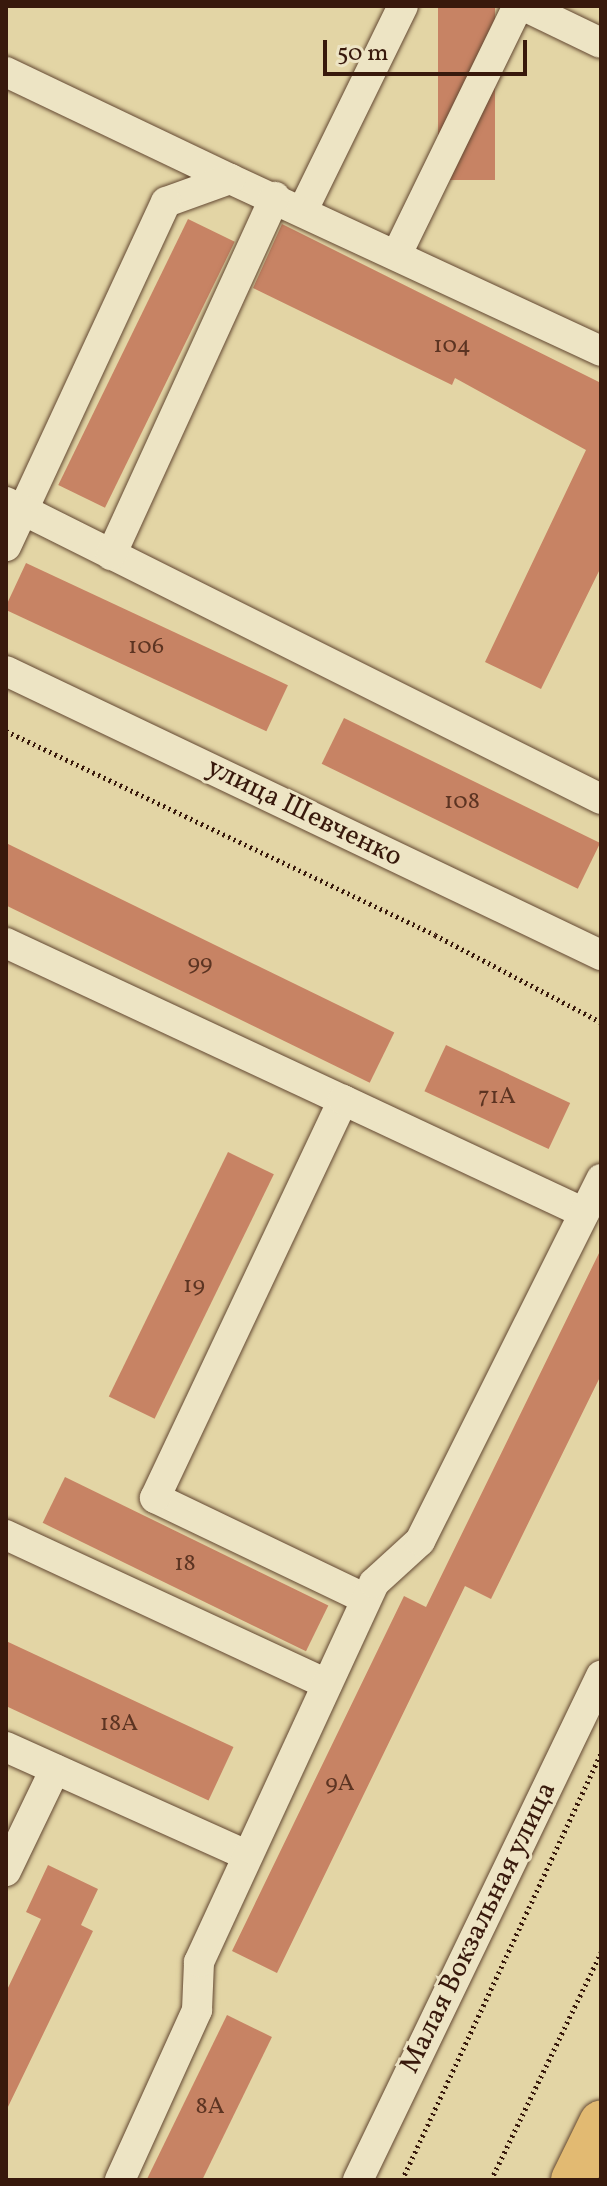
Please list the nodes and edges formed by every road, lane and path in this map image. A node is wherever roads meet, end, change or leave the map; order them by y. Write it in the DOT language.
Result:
graph roads {
  1 [pos="403,6"];
  2 [pos="518,6"];
  3 [pos="524,6"];
  4 [pos="601,43"];
  5 [pos="6,72"];
  6 [pos="230,179"];
  7 [pos="275,197"];
  8 [pos="303,210"];
  9 [pos="397,254"];
  10 [pos="601,351"];
  11 [pos="14,506"];
  12 [pos="6,546"];
  13 [pos="111,555"];
  14 [pos="6,671"];
  15 [pos="6,731"];
  16 [pos="601,799"];
  17 [pos="6,943"];
  18 [pos="601,955"];
  19 [pos="601,1022"];
  20 [pos="343,1100"];
  21 [pos="601,1179"];
  22 [pos="584,1213"];
  23 [pos="6,1535"];
  24 [pos="366,1599"];
  25 [pos="601,1676"];
  26 [pos="327,1684"];
  27 [pos="6,1747"];
  28 [pos="601,1754"];
  29 [pos="55,1769"];
  30 [pos="248,1856"];
  31 [pos="6,1871"];
  32 [pos="601,1952"];
  33 [pos="601,2123"];
  34 [pos="120,2180"];
  35 [pos="358,2180"];
  36 [pos="403,2180"];
  37 [pos="491,2180"];
  38 [pos="573,2180"];
  1 -- 8 [label="street"];
  2 -- 9 [label="street"];
  3 -- 4 [label="street"];
  5 -- 6 [label="street"];
  6 -- 7 [label="street"];
  6 -- 11 [label="street"];
  7 -- 8 [label="street"];
  7 -- 13 [label="street"];
  8 -- 9 [label="street"];
  9 -- 10 [label="street"];
  11 -- 12 [label="street"];
  11 -- 13 [label="street"];
  13 -- 16 [label="street"];
  14 -- 18 [label="street, улица Шевченко"];
  15 -- 19 [label="path"];
  17 -- 20 [label="street"];
  20 -- 22 [label="street"];
  20 -- 24 [label="street"];
  21 -- 22 [label="street"];
  22 -- 24 [label="street"];
  23 -- 26 [label="street"];
  24 -- 26 [label="street"];
  25 -- 35 [label="street, Малая Вокзальная улица"];
  26 -- 30 [label="street"];
  27 -- 29 [label="street"];
  28 -- 36 [label="path"];
  29 -- 30 [label="street"];
  29 -- 31 [label="street"];
  30 -- 34 [label="street"];
  32 -- 37 [label="path"];
  33 -- 38 [label="highway"];
}
